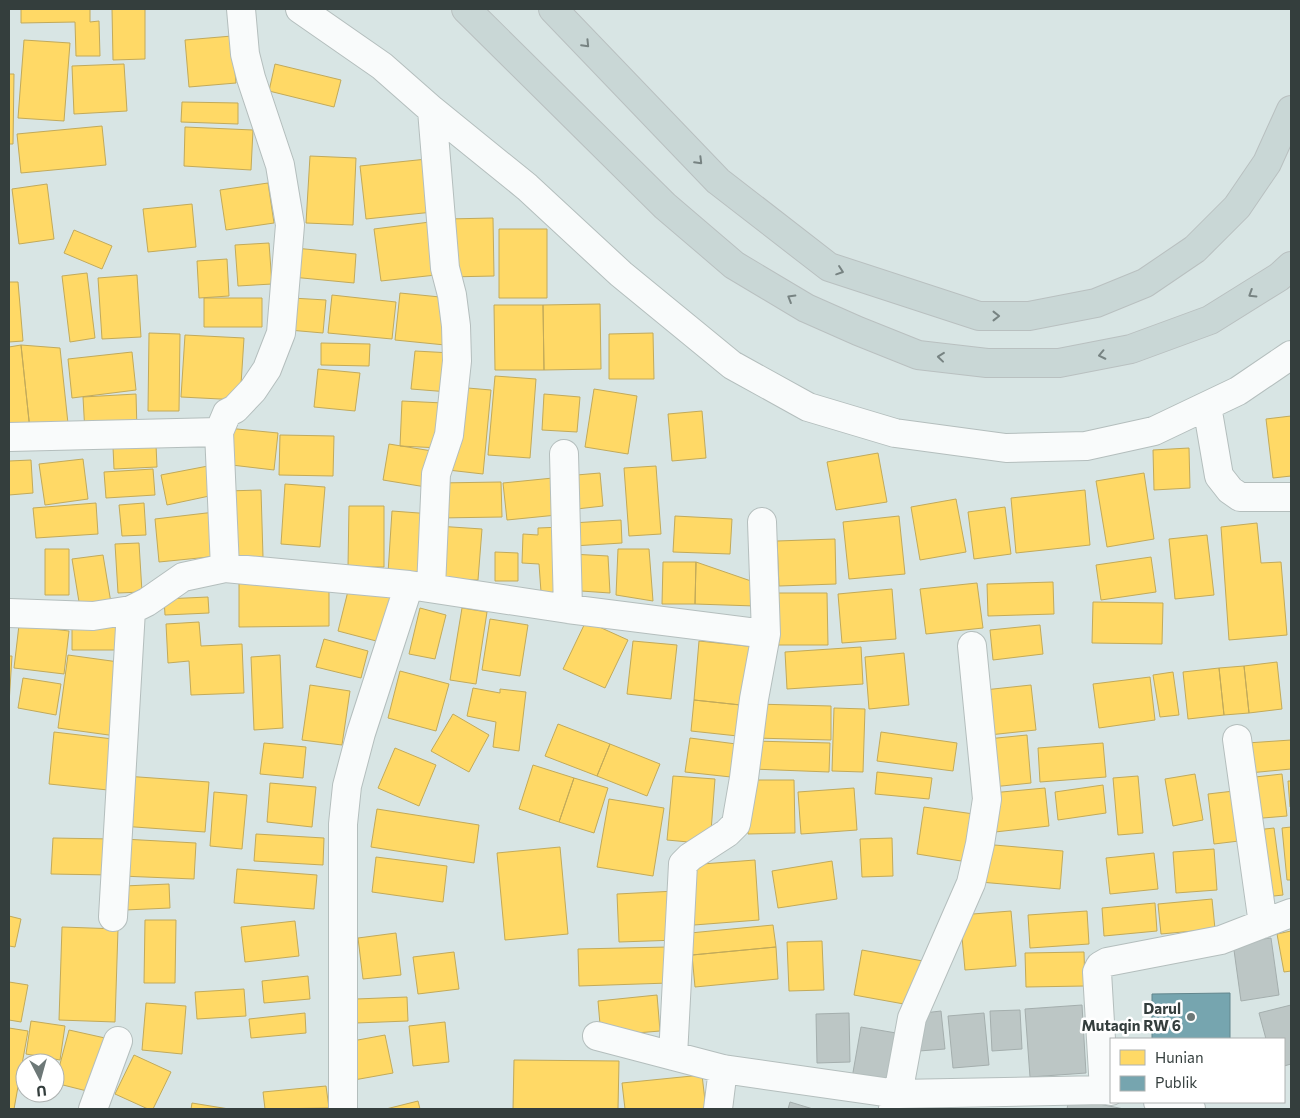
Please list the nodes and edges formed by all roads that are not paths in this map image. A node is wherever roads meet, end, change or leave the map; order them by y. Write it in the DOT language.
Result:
graph roads {
  1 [pos="241,9"];
  2 [pos="300,9"];
  3 [pos="466,9"];
  4 [pos="553,9"];
  5 [pos="432,110"];
  6 [pos="1291,110"];
  7 [pos="1291,266"];
  8 [pos="1291,355"];
  9 [pos="1207,406"];
  10 [pos="219,432"];
  11 [pos="9,437"];
  12 [pos="564,454"];
  13 [pos="1291,497"];
  14 [pos="762,522"];
  15 [pos="225,568"];
  16 [pos="420,586"];
  17 [pos="568,609"];
  18 [pos="131,610"];
  19 [pos="9,613"];
  20 [pos="766,634"];
  21 [pos="972,646"];
  22 [pos="1237,739"];
  23 [pos="1291,914"];
  24 [pos="113,917"];
  25 [pos="1263,924"];
  26 [pos="597,1036"];
  27 [pos="118,1041"];
  28 [pos="673,1056"];
  29 [pos="723,1069"];
  30 [pos="1108,1090"];
  31 [pos="895,1102"];
  32 [pos="1163,1103"];
  33 [pos="93,1109"];
  34 [pos="343,1109"];
  35 [pos="718,1109"];
  36 [pos="1191,1109"];
  1 -- 10 [label="street"];
  2 -- 5 [label="street"];
  7 -- 3 [label="highway, one-way"];
  4 -- 6 [label="highway, one-way"];
  5 -- 9 [label="street"];
  5 -- 16 [label="street"];
  8 -- 9 [label="street"];
  9 -- 13 [label="street"];
  10 -- 11 [label="street"];
  10 -- 15 [label="street"];
  12 -- 17 [label="street"];
  14 -- 20 [label="street"];
  15 -- 16 [label="street"];
  15 -- 18 [label="street"];
  16 -- 17 [label="street"];
  16 -- 34 [label="street"];
  17 -- 20 [label="street"];
  18 -- 19 [label="street"];
  18 -- 24 [label="street"];
  20 -- 28 [label="street"];
  21 -- 31 [label="street"];
  22 -- 25 [label="street"];
  23 -- 25 [label="street"];
  25 -- 30 [label="street"];
  26 -- 28 [label="street"];
  27 -- 33 [label="street"];
  28 -- 29 [label="street"];
  29 -- 31 [label="street"];
  29 -- 35 [label="street"];
  30 -- 31 [label="street"];
  32 -- 36 [label="street"];
}
